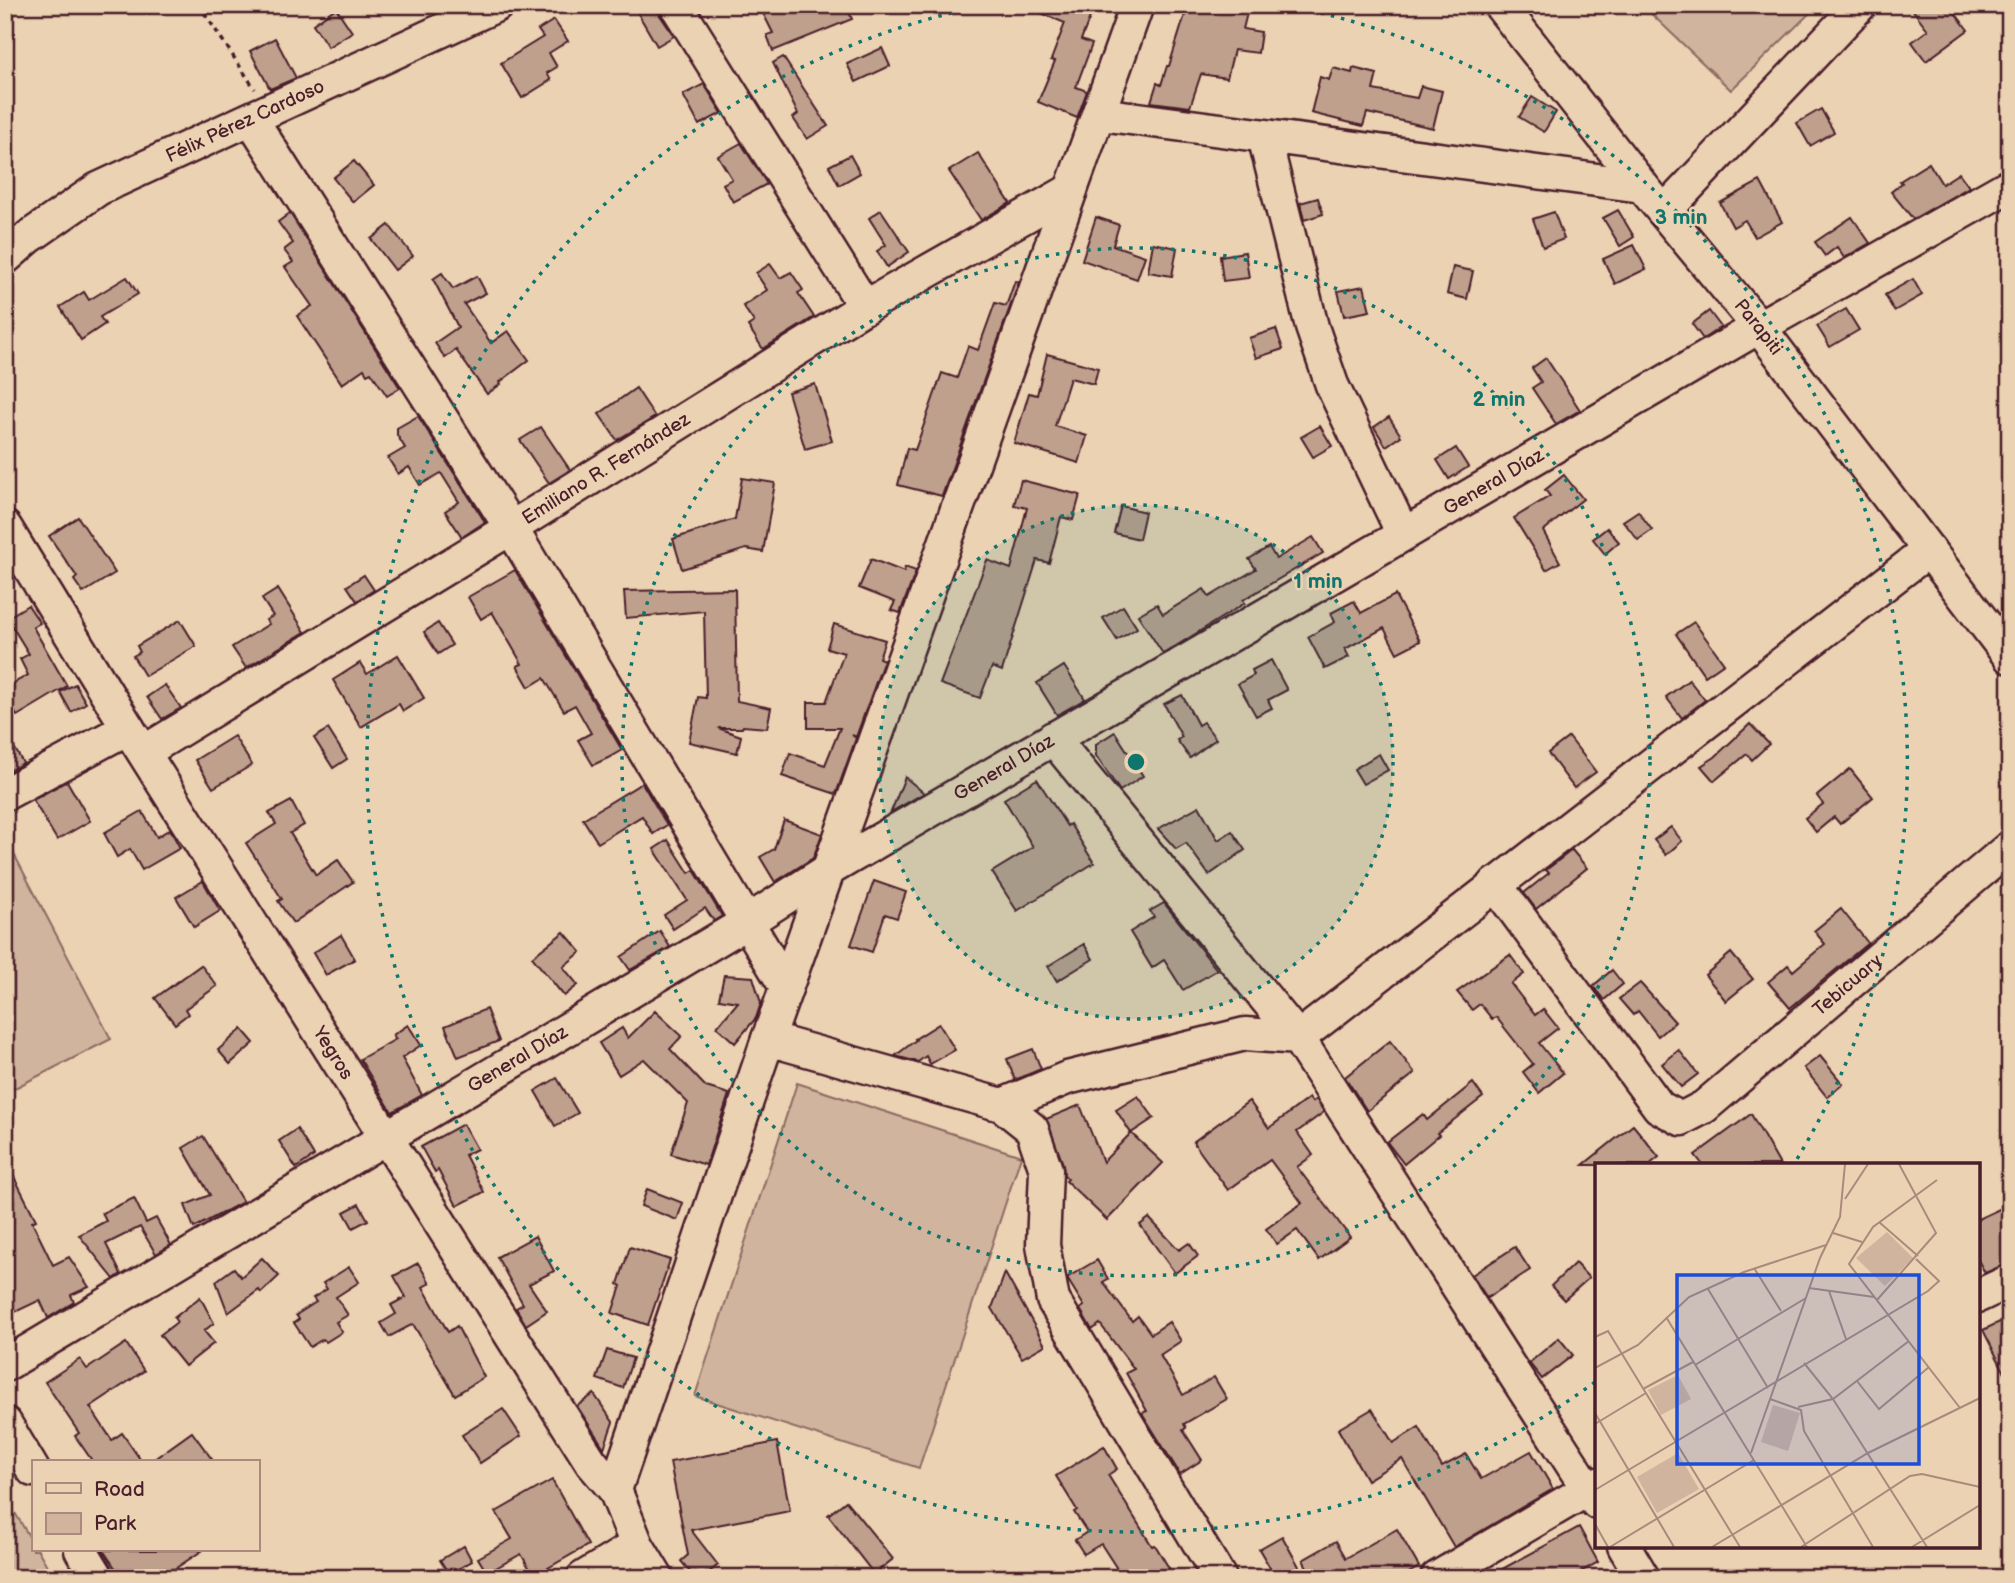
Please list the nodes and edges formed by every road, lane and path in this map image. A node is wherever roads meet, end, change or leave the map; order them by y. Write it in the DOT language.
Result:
graph roads {
  1 [pos="199,5"];
  2 [pos="497,5"];
  3 [pos="676,5"];
  4 [pos="1137,5"];
  5 [pos="1500,5"];
  6 [pos="1860,5"];
  7 [pos="1100,114"];
  8 [pos="261,115"];
  9 [pos="1264,136"];
  10 [pos="2010,185"];
  11 [pos="1642,186"];
  12 [pos="1071,190"];
  13 [pos="1664,212"];
  14 [pos="5,258"];
  15 [pos="865,307"];
  16 [pos="1759,327"];
  17 [pos="5,527"];
  18 [pos="511,528"];
  19 [pos="1403,534"];
  20 [pos="1929,551"];
  21 [pos="2010,657"];
  22 [pos="1053,738"];
  23 [pos="136,740"];
  24 [pos="5,794"];
  25 [pos="2010,847"];
  26 [pos="830,869"];
  27 [pos="1495,884"];
  28 [pos="747,922"];
  29 [pos="786,987"];
  30 [pos="1298,1038"];
  31 [pos="768,1039"];
  32 [pos="1002,1105"];
  33 [pos="387,1136"];
  34 [pos="2010,1281"];
  35 [pos="1980,1295"];
  36 [pos="5,1365"];
  37 [pos="5,1423"];
  38 [pos="32,1468"];
  39 [pos="615,1490"];
  40 [pos="1594,1492"];
  41 [pos="637,1545"];
  42 [pos="1625,1548"];
  43 [pos="82,1552"];
  44 [pos="98,1578"];
  45 [pos="583,1578"];
  46 [pos="657,1578"];
  47 [pos="1220,1578"];
  48 [pos="1437,1578"];
  49 [pos="1643,1578"];
  1 -- 8 [label="path"];
  2 -- 8 [label="street, Félix Pérez Cardoso"];
  3 -- 15 [label="street"];
  4 -- 7 [label="street"];
  5 -- 11 [label="street, Parapiti"];
  6 -- 13 [label="street"];
  7 -- 9 [label="street"];
  7 -- 12 [label="street"];
  8 -- 14 [label="street, Félix Pérez Cardoso"];
  8 -- 18 [label="street"];
  9 -- 11 [label="street"];
  9 -- 19 [label="street"];
  10 -- 16 [label="street, General Díaz"];
  11 -- 13 [label="street, Parapiti"];
  12 -- 15 [label="street, Emiliano R. Fernández"];
  12 -- 26 [label="street"];
  13 -- 16 [label="street, Parapiti"];
  15 -- 18 [label="street, Emiliano R. Fernández"];
  16 -- 19 [label="street, General Díaz"];
  16 -- 20 [label="street, Parapiti"];
  17 -- 23 [label="street, Yegros"];
  18 -- 23 [label="street, Emiliano R. Fernández"];
  18 -- 28 [label="street"];
  19 -- 22 [label="street, General Díaz"];
  20 -- 21 [label="street, Parapiti"];
  20 -- 27 [label="street"];
  22 -- 26 [label="street, General Díaz"];
  22 -- 30 [label="street"];
  23 -- 24 [label="street, Emiliano R. Fernández"];
  23 -- 33 [label="street, Yegros"];
  25 -- 27 [label="street, Tebicuary"];
  26 -- 28 [label="street, General Díaz"];
  26 -- 29 [label="street"];
  27 -- 30 [label="street"];
  28 -- 29 [label="street"];
  28 -- 33 [label="street, General Díaz"];
  29 -- 31 [label="street"];
  30 -- 32 [label="street"];
  30 -- 40 [label="street"];
  31 -- 32 [label="street"];
  31 -- 39 [label="street"];
  32 -- 47 [label="street"];
  33 -- 36 [label="street, General Díaz"];
  33 -- 39 [label="street, Yegros"];
  34 -- 35 [label="street"];
  37 -- 38 [label="street"];
  39 -- 41 [label="street, Yegros"];
  40 -- 48 [label="street"];
  41 -- 45 [label="street"];
  41 -- 46 [label="street, Yegros"];
  42 -- 49 [label="street"];
  43 -- 44 [label="street"];
}
